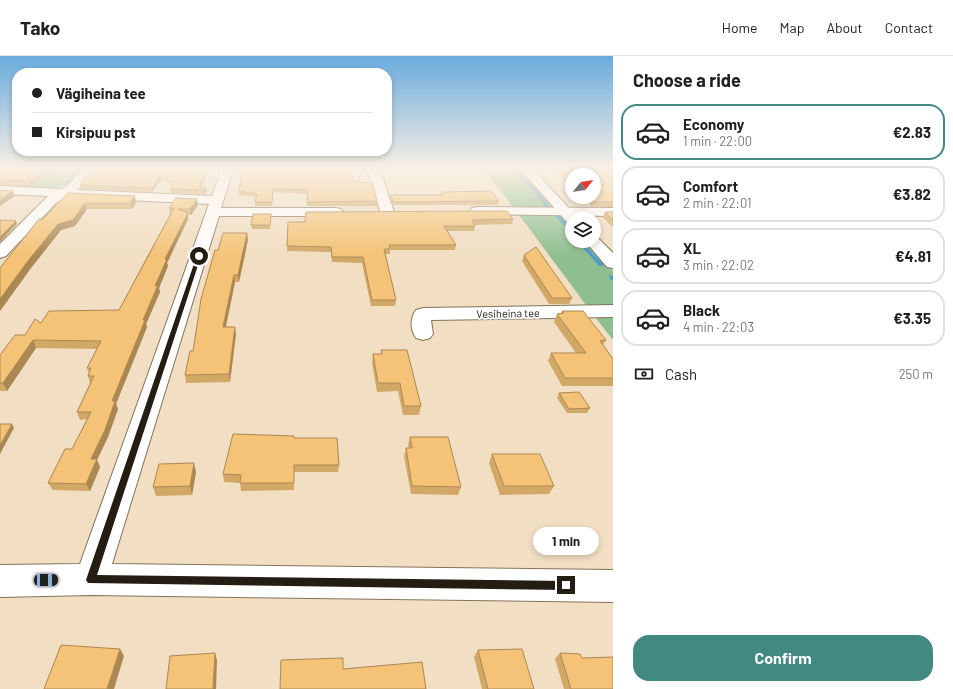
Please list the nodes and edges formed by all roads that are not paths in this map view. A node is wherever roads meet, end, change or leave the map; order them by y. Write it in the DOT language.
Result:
graph roads {
  1 [pos="58,197"];
  2 [pos="106,197"];
  3 [pos="218,197"];
  4 [pos="382,197"];
  5 [pos="551,197"];
  6 [pos="215,206"];
  7 [pos="463,211"];
  8 [pos="348,212"];
  9 [pos="371,212"];
  10 [pos="387,212"];
  11 [pos="402,212"];
  12 [pos="565,212"];
  13 [pos="613,212"];
  14 [pos="601,213"];
  15 [pos="565,215"];
  16 [pos="599,248"];
  17 [pos="0,253"];
  18 [pos="613,263"];
  19 [pos="613,311"];
  20 [pos="422,334"];
  21 [pos="91,580"];
  22 [pos="0,581"];
  23 [pos="613,586"];
  1 -- 17 [label="street"];
  2 -- 6 [label="street"];
  3 -- 6 [label="street"];
  4 -- 10 [label="street"];
  5 -- 12 [label="street"];
  6 -- 8 [label="street"];
  6 -- 21 [label="street"];
  7 -- 15 [label="street"];
  9 -- 10 [label="street"];
  10 -- 11 [label="street"];
  13 -- 14 [label="street"];
  16 -- 18 [label="street"];
  19 -- 20 [label="street, Vesiheina tee"];
  21 -- 22 [label="street"];
  21 -- 23 [label="street"];
}
